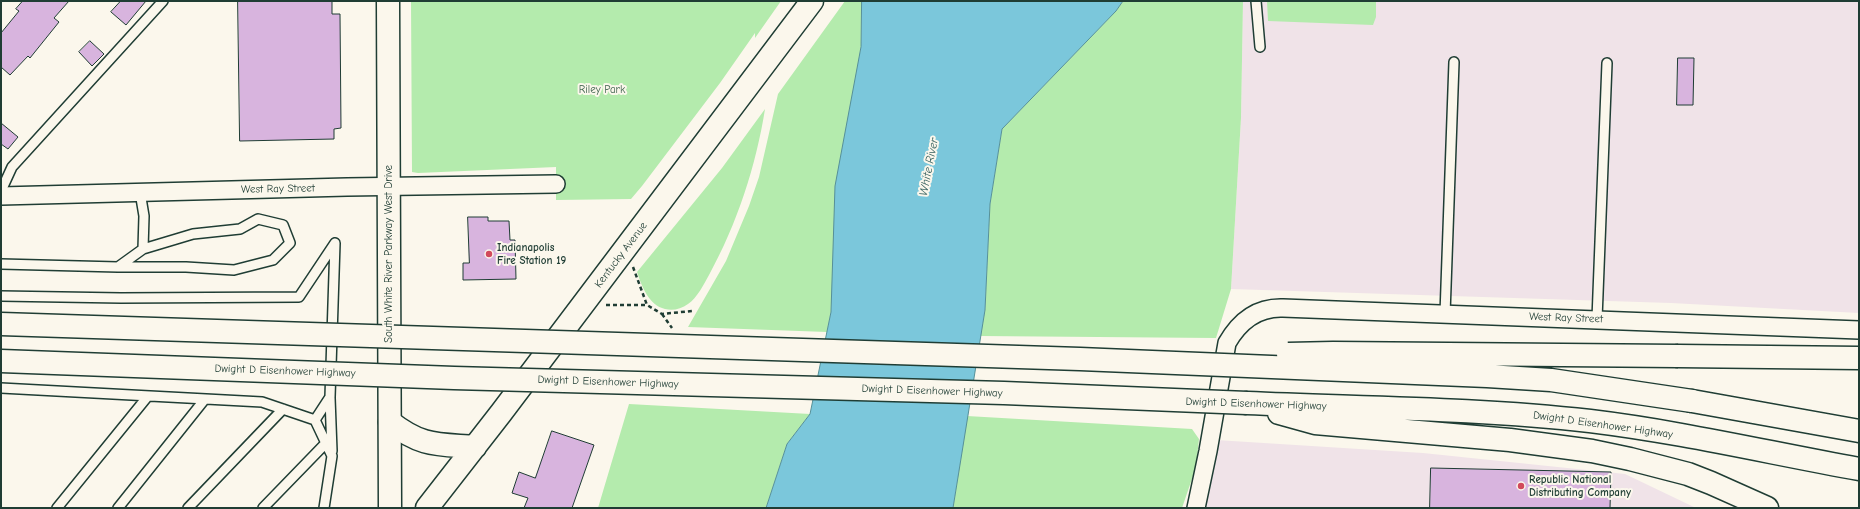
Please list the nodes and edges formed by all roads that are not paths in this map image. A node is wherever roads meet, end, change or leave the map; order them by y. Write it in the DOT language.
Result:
graph roads {
  1 [pos="163,1"];
  2 [pos="388,1"];
  3 [pos="812,1"];
  4 [pos="1256,1"];
  5 [pos="1260,47"];
  6 [pos="1454,62"];
  7 [pos="1607,63"];
  8 [pos="556,184"];
  9 [pos="388,186"];
  10 [pos="1,191"];
  11 [pos="140,192"];
  12 [pos="1,196"];
  13 [pos="143,249"];
  14 [pos="1,264"];
  15 [pos="118,267"];
  16 [pos="1,296"];
  17 [pos="1445,314"];
  18 [pos="1597,319"];
  19 [pos="1,324"];
  20 [pos="1859,330"];
  21 [pos="1859,358"];
  22 [pos="1080,359"];
  23 [pos="1,361"];
  24 [pos="1,388"];
  25 [pos="148,396"];
  26 [pos="330,397"];
  27 [pos="205,399"];
  28 [pos="1247,403"];
  29 [pos="283,409"];
  30 [pos="315,420"];
  31 [pos="390,422"];
  32 [pos="1859,431"];
  33 [pos="326,443"];
  34 [pos="475,447"];
  35 [pos="332,456"];
  36 [pos="1859,469"];
  37 [pos="57,508"];
  38 [pos="118,508"];
  39 [pos="188,508"];
  40 [pos="262,508"];
  41 [pos="324,508"];
  42 [pos="390,508"];
  43 [pos="427,508"];
  44 [pos="1196,508"];
  45 [pos="1767,508"];
  1 -- 10 [label="lane"];
  2 -- 9 [label="main road, South White River Parkway West Drive"];
  3 -- 34 [label="main road, Kentucky Avenue"];
  4 -- 5 [label="lane"];
  6 -- 17 [label="lane"];
  7 -- 18 [label="lane"];
  8 -- 9 [label="street, West Ray Street"];
  9 -- 11 [label="street, West Ray Street"];
  9 -- 31 [label="main road, South White River Parkway West Drive"];
  11 -- 12 [label="street, West Ray Street"];
  11 -- 13 [label="lane"];
  13 -- 15 [label="lane"];
  13 -- 15 [label="lane"];
  14 -- 15 [label="lane"];
  16 -- 26 [label="lane"];
  17 -- 18 [label="street, West Ray Street"];
  17 -- 44 [label="street, West Ray Street"];
  18 -- 20 [label="street, West Ray Street"];
  19 -- 22 [label="main road, bridge"];
  21 -- 22 [label="main road, bridge"];
  22 -- 32 [label="main road, bridge"];
  23 -- 28 [label="main road, Dwight D Eisenhower Highway, bridge"];
  24 -- 25 [label="lane"];
  25 -- 27 [label="lane"];
  25 -- 37 [label="lane"];
  26 -- 30 [label="lane"];
  26 -- 35 [label="lane"];
  27 -- 29 [label="lane"];
  27 -- 38 [label="lane"];
  28 -- 36 [label="main road, Dwight D Eisenhower Highway"];
  28 -- 45 [label="main road"];
  29 -- 30 [label="lane"];
  29 -- 39 [label="lane"];
  30 -- 33 [label="lane"];
  31 -- 34 [label="main road"];
  31 -- 42 [label="main road, South White River Parkway West Drive"];
  33 -- 35 [label="lane"];
  33 -- 40 [label="lane"];
  34 -- 43 [label="main road, Kentucky Avenue"];
  35 -- 41 [label="lane"];
}
